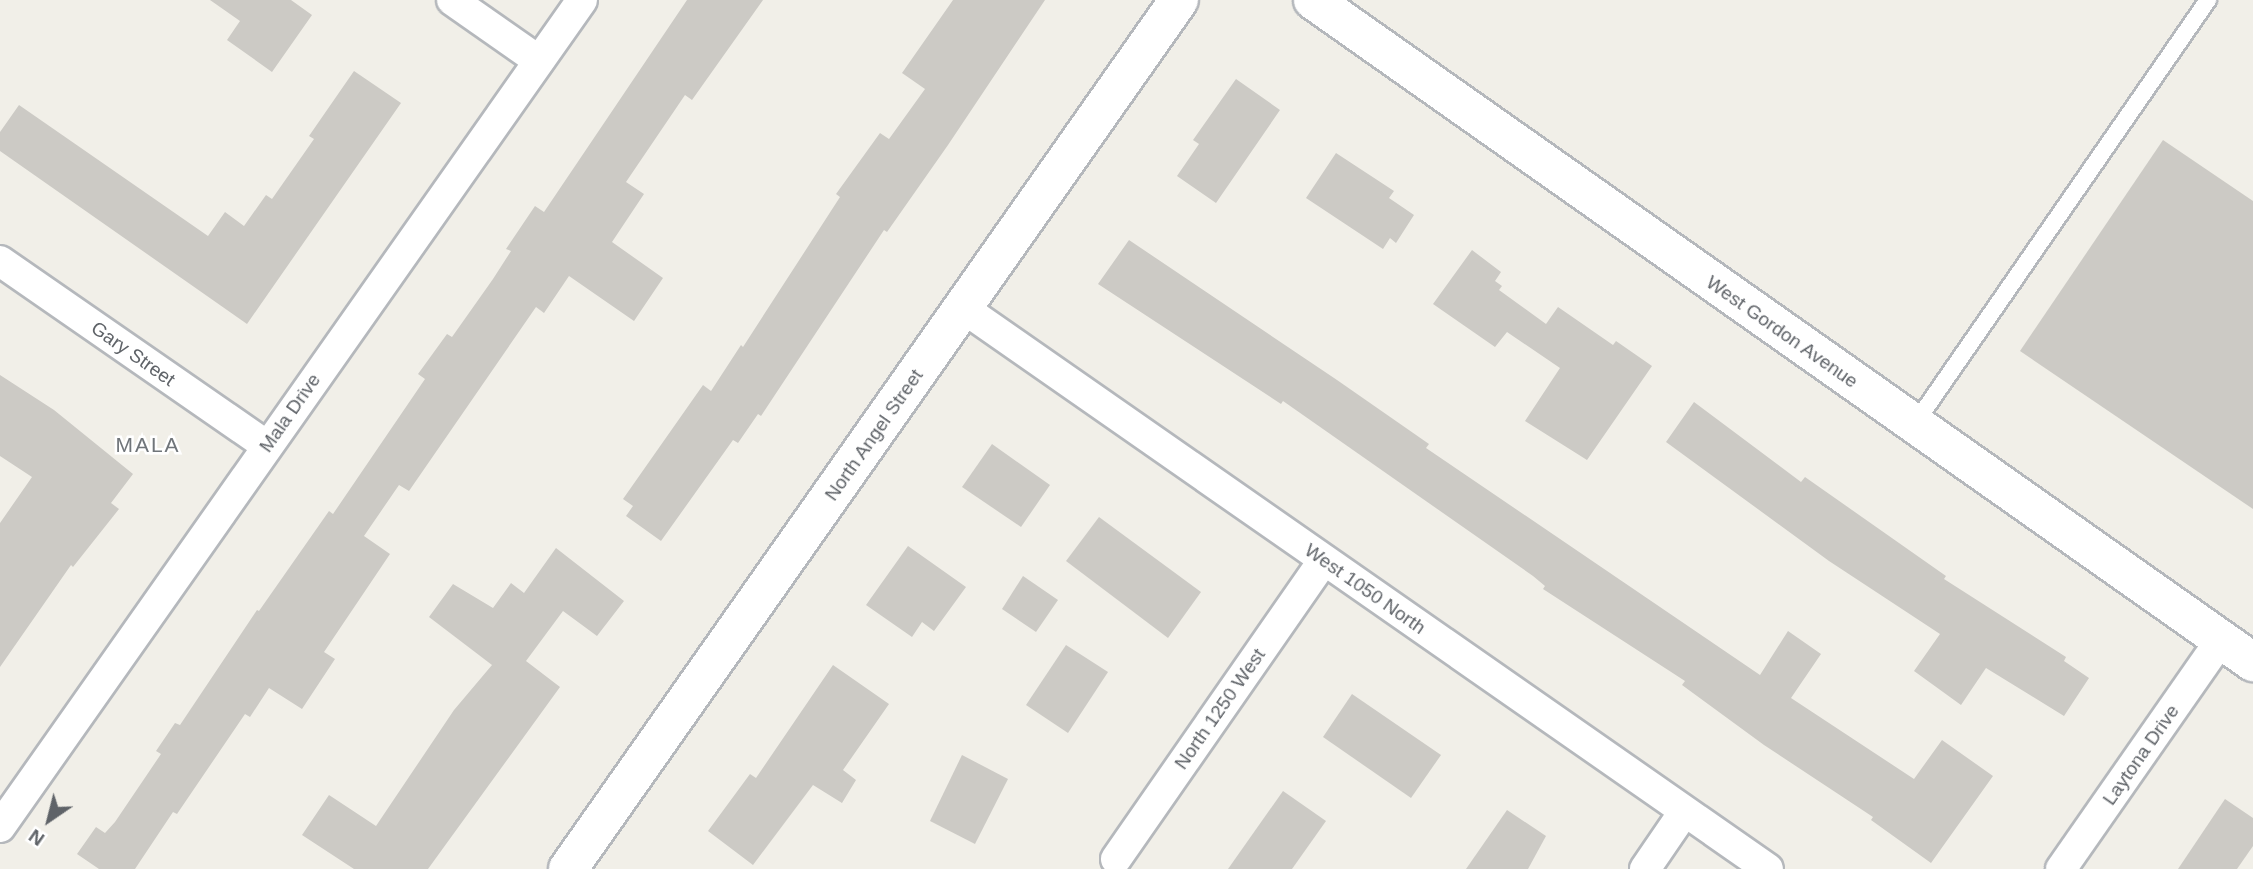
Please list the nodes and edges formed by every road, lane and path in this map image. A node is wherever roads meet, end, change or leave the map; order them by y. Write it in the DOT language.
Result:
graph roads {
  1 [pos="452,0"];
  2 [pos="582,0"];
  3 [pos="1179,0"];
  4 [pos="1313,0"];
  5 [pos="2208,0"];
  6 [pos="539,61"];
  7 [pos="0,261"];
  8 [pos="963,309"];
  9 [pos="1914,425"];
  10 [pos="267,446"];
  11 [pos="1324,559"];
  12 [pos="2221,640"];
  13 [pos="2253,662"];
  14 [pos="1684,812"];
  15 [pos="0,827"];
  16 [pos="1116,859"];
  17 [pos="568,869"];
  18 [pos="1646,869"];
  19 [pos="1768,869"];
  20 [pos="2061,869"];
  1 -- 6 [label="street"];
  2 -- 6 [label="street, Mala Drive"];
  3 -- 8 [label="main road, North Angel Street"];
  4 -- 9 [label="main road, West Gordon Avenue"];
  5 -- 9 [label="lane"];
  6 -- 10 [label="street, Mala Drive"];
  7 -- 10 [label="street, Gary Street"];
  8 -- 11 [label="street, West 1050 North"];
  8 -- 17 [label="main road, North Angel Street"];
  9 -- 12 [label="main road, West Gordon Avenue"];
  10 -- 15 [label="street, Mala Drive"];
  11 -- 14 [label="street, West 1050 North"];
  11 -- 16 [label="street, North 1250 West"];
  12 -- 13 [label="main road, West Gordon Avenue"];
  12 -- 20 [label="street, Laytona Drive"];
  14 -- 18 [label="street"];
  14 -- 19 [label="street, West 1050 North"];
}
